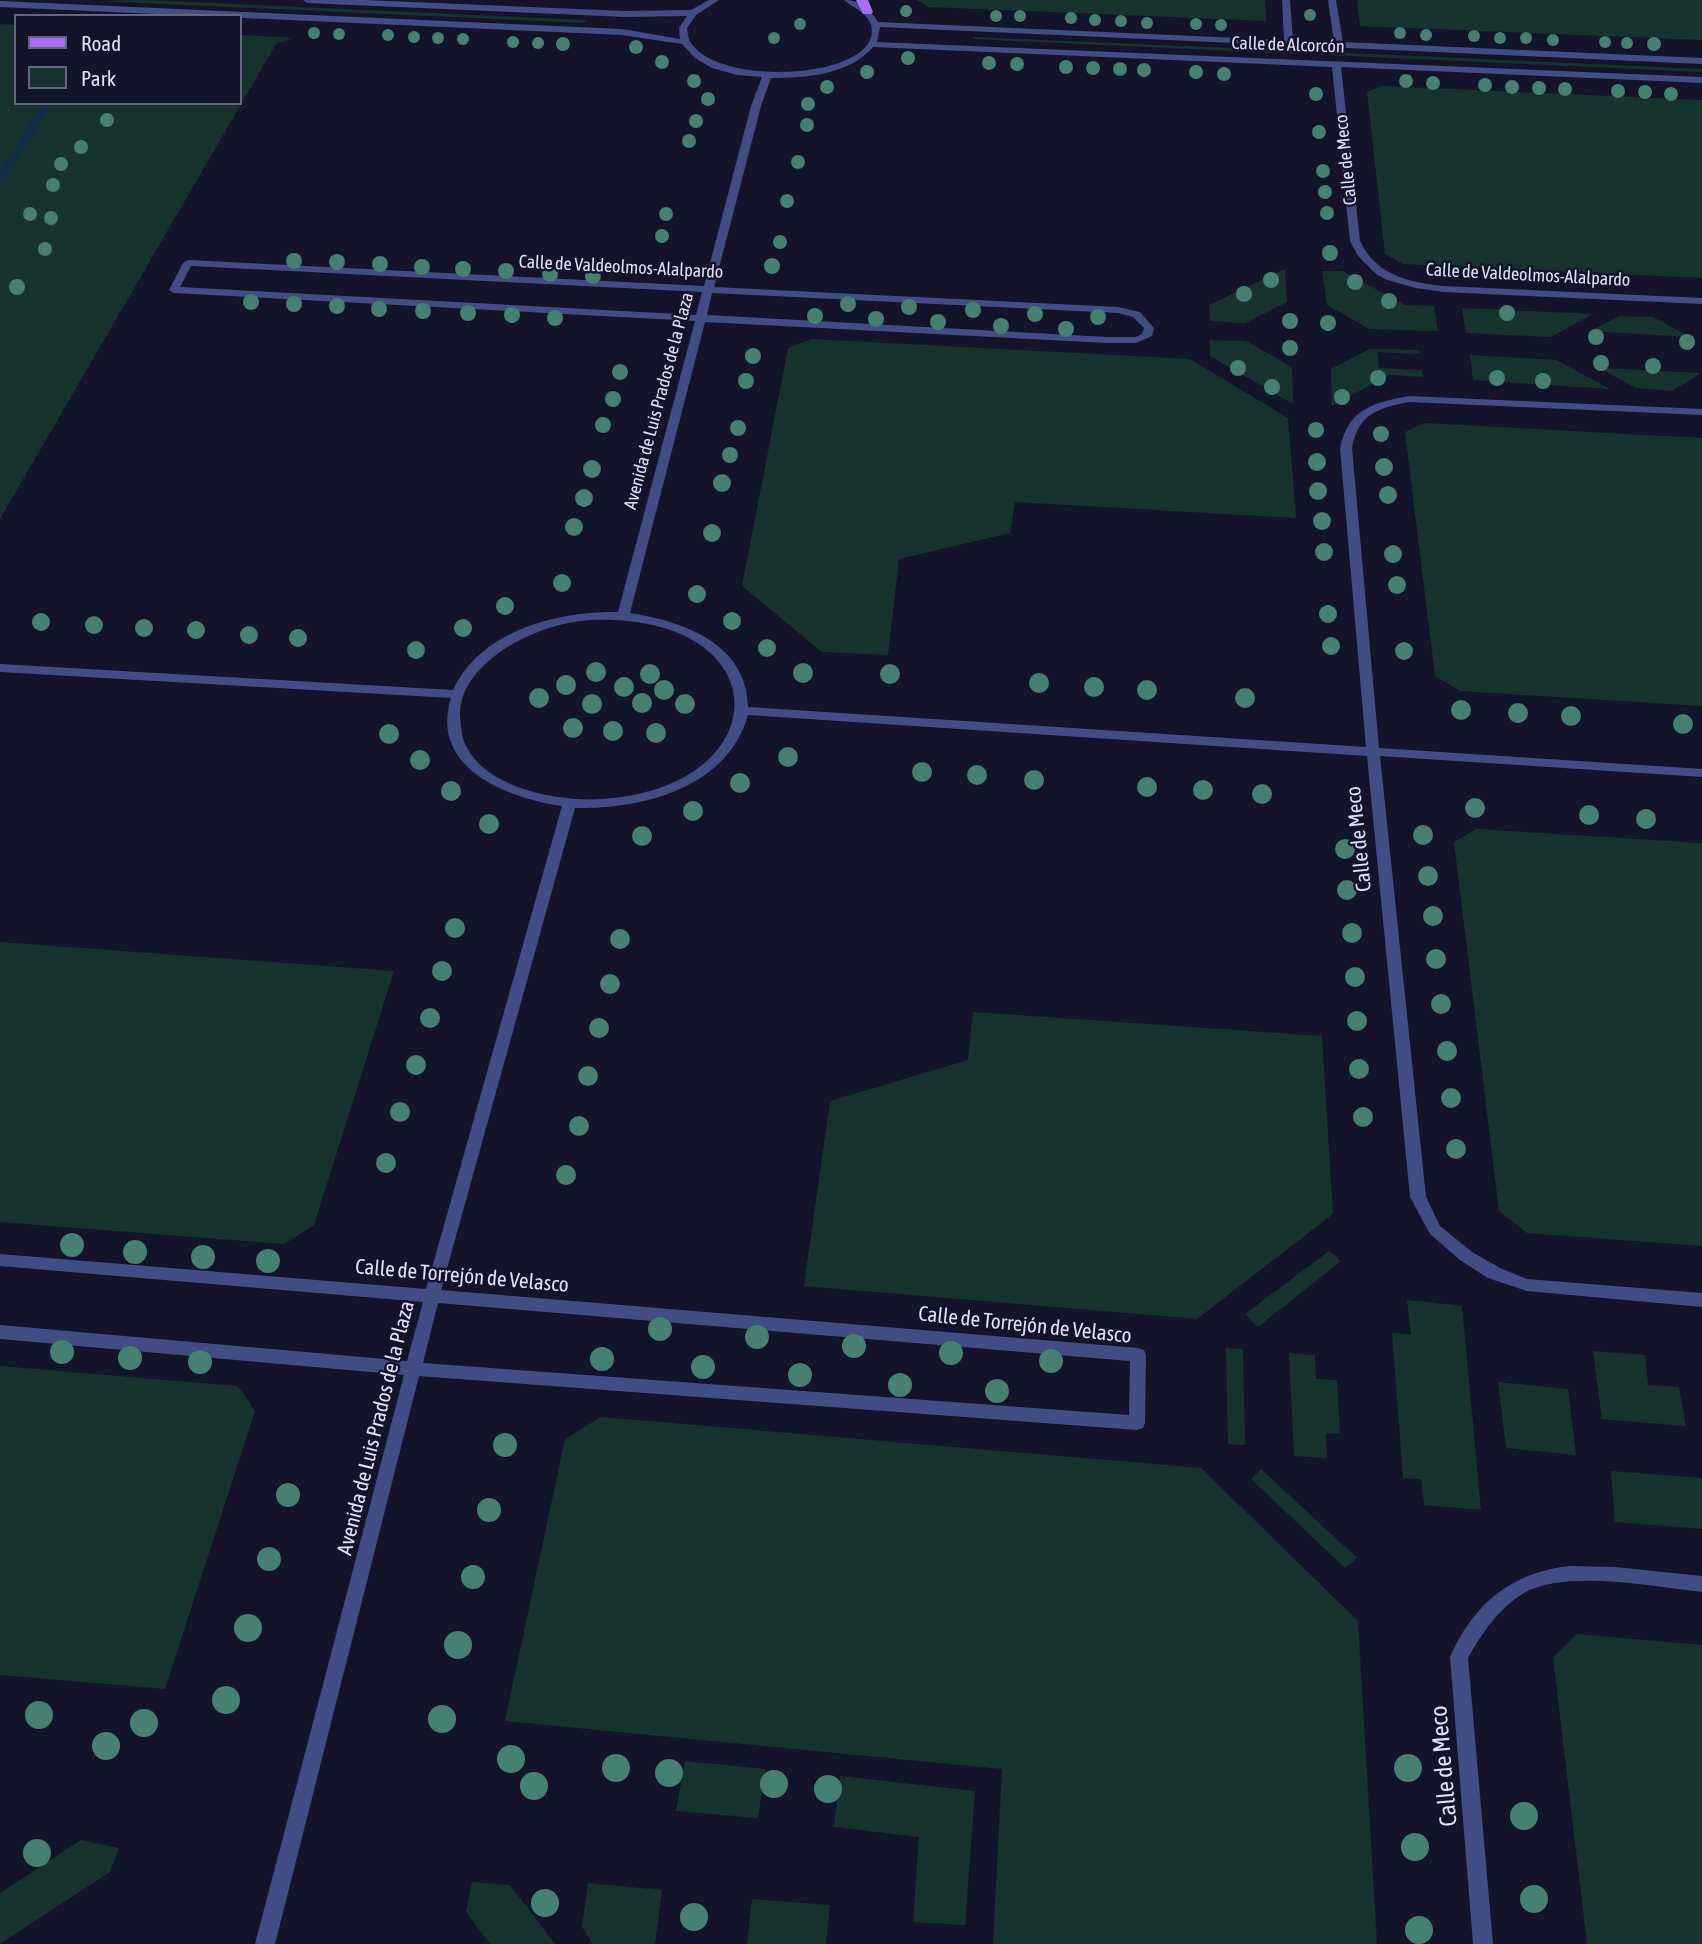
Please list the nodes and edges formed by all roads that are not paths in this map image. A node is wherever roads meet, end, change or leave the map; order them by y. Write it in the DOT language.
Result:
graph roads {
  1 [pos="307,0"];
  2 [pos="715,0"];
  3 [pos="848,0"];
  4 [pos="1286,0"];
  5 [pos="1332,0"];
  6 [pos="0,4"];
  7 [pos="865,6"];
  8 [pos="693,13"];
  9 [pos="222,14"];
  10 [pos="242,15"];
  11 [pos="876,24"];
  12 [pos="685,42"];
  13 [pos="1289,43"];
  14 [pos="872,44"];
  15 [pos="1339,46"];
  16 [pos="1702,61"];
  17 [pos="1336,63"];
  18 [pos="767,75"];
  19 [pos="1702,79"];
  20 [pos="1360,256"];
  21 [pos="708,289"];
  22 [pos="1702,301"];
  23 [pos="702,320"];
  24 [pos="1702,412"];
  25 [pos="623,616"];
  26 [pos="0,668"];
  27 [pos="457,694"];
  28 [pos="743,710"];
  29 [pos="1373,751"];
  30 [pos="1702,773"];
  31 [pos="569,804"];
  32 [pos="0,1260"];
  33 [pos="432,1296"];
  34 [pos="1702,1300"];
  35 [pos="0,1332"];
  36 [pos="414,1368"];
  37 [pos="1702,1584"];
  38 [pos="265,1944"];
  39 [pos="1483,1944"];
  1 -- 8 [label="street"];
  2 -- 8 [label="street"];
  3 -- 7 [label="street"];
  4 -- 13 [label="street"];
  5 -- 15 [label="street"];
  6 -- 9 [label="street"];
  7 -- 11 [label="street"];
  8 -- 12 [label="street"];
  10 -- 12 [label="street"];
  11 -- 13 [label="street, Calle de Alcorcón"];
  11 -- 14 [label="street"];
  12 -- 18 [label="street"];
  13 -- 15 [label="street, Calle de Alcorcón"];
  14 -- 17 [label="street, Calle de Alcorcón"];
  14 -- 18 [label="street"];
  15 -- 16 [label="street, Calle de Alcorcón"];
  17 -- 19 [label="street, Calle de Alcorcón"];
  17 -- 20 [label="street, Calle de Meco"];
  18 -- 21 [label="street, Avenida de Luis Prados de la Plaza"];
  20 -- 22 [label="street, Calle de Valdeolmos-Alalpardo"];
  21 -- 23 [label="street, Avenida de Luis Prados de la Plaza"];
  21 -- 23 [label="street, Calle de Valdeolmos-Alalpardo"];
  21 -- 23 [label="street, Calle de Valdeolmos-Alalpardo"];
  23 -- 25 [label="street, Avenida de Luis Prados de la Plaza"];
  24 -- 29 [label="street, Calle de Meco"];
  25 -- 27 [label="street"];
  25 -- 28 [label="street"];
  26 -- 27 [label="street"];
  27 -- 31 [label="street"];
  28 -- 29 [label="street"];
  28 -- 31 [label="street"];
  29 -- 30 [label="street"];
  29 -- 34 [label="street, Calle de Meco"];
  31 -- 33 [label="street, Avenida de Luis Prados de la Plaza"];
  32 -- 33 [label="street, Calle de Torrejón de Velasco"];
  33 -- 36 [label="street, Avenida de Luis Prados de la Plaza"];
  33 -- 36 [label="street, Calle de Torrejón de Velasco"];
  35 -- 36 [label="street, Calle de Torrejón de Velasco"];
  36 -- 38 [label="street, Avenida de Luis Prados de la Plaza"];
  37 -- 39 [label="street, Calle de Meco"];
}
